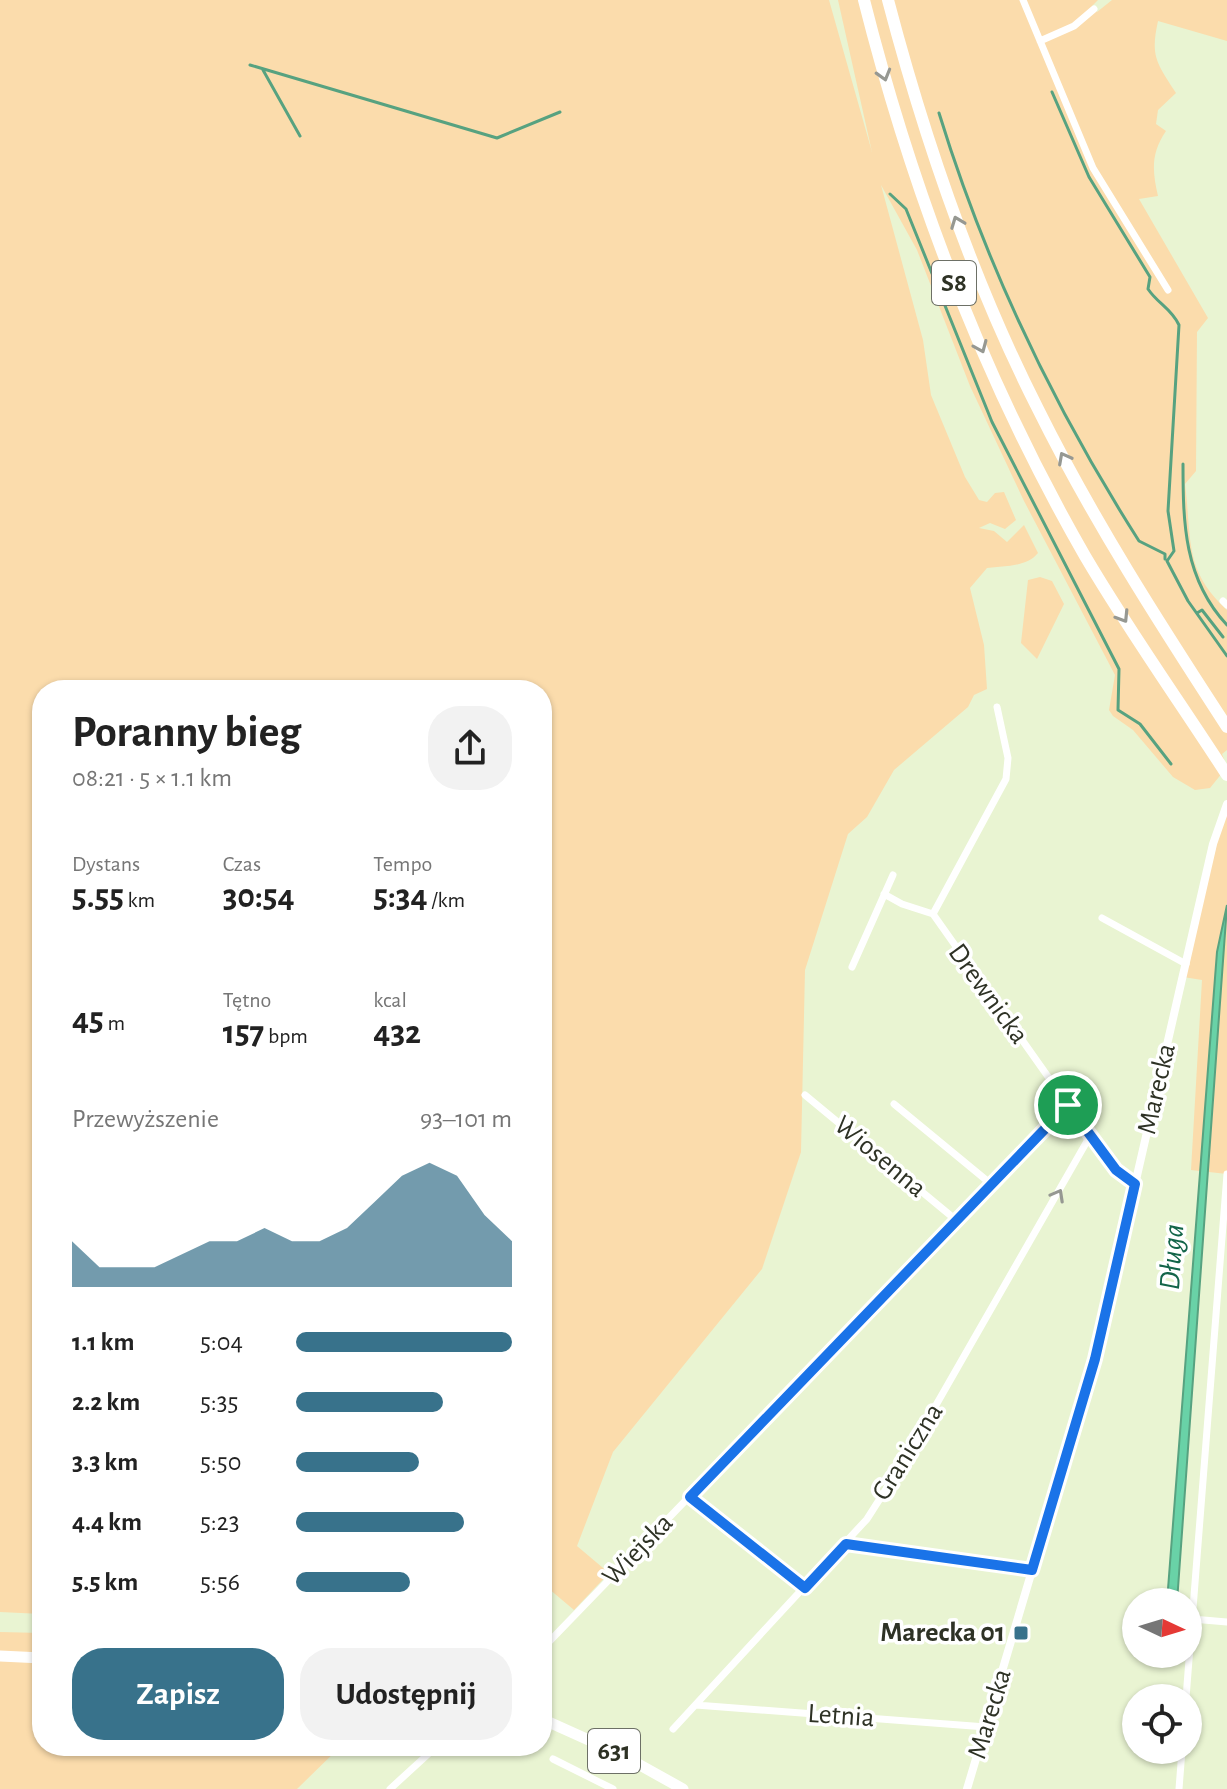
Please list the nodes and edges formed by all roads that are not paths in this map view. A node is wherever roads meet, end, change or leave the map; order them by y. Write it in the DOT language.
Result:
graph roads {
  1 [pos="864,0"];
  2 [pos="888,0"];
  3 [pos="1023,0"];
  4 [pos="1094,9"];
  5 [pos="1040,41"];
  6 [pos="1168,290"];
  7 [pos="997,707"];
  8 [pos="1227,727"];
  9 [pos="1226,773"];
  10 [pos="1227,804"];
  11 [pos="893,875"];
  12 [pos="884,894"];
  13 [pos="933,914"];
  14 [pos="1102,918"];
  15 [pos="1186,964"];
  16 [pos="852,967"];
  17 [pos="805,1095"];
  18 [pos="894,1104"];
  19 [pos="1068,1105"];
  20 [pos="1090,1136"];
  21 [pos="1227,1174"];
  22 [pos="991,1184"];
  23 [pos="1135,1184"];
  24 [pos="956,1220"];
  25 [pos="690,1497"];
  26 [pos="846,1544"];
  27 [pos="1032,1570"];
  28 [pos="805,1588"];
  29 [pos="1194,1588"];
  30 [pos="1202,1620"];
  31 [pos="1227,1622"];
  32 [pos="552,1639"];
  33 [pos="0,1656"];
  34 [pos="32,1658"];
  35 [pos="696,1705"];
  36 [pos="552,1724"];
  37 [pos="986,1727"];
  38 [pos="673,1729"];
  39 [pos="426,1756"];
  40 [pos="553,1759"];
  41 [pos="1181,1764"];
  42 [pos="670,1786"];
  43 [pos="390,1789"];
  44 [pos="613,1789"];
  45 [pos="683,1789"];
  46 [pos="967,1789"];
  47 [pos="1179,1789"];
  1 -- 9 [label="highway, S8, one-way"];
  8 -- 2 [label="highway, S8, one-way"];
  3 -- 5 [label="street"];
  4 -- 5 [label="street"];
  5 -- 6 [label="street"];
  7 -- 13 [label="street, Drewnicka"];
  10 -- 15 [label="street, Marecka"];
  11 -- 12 [label="street"];
  12 -- 13 [label="street, Drewnicka"];
  12 -- 16 [label="street"];
  13 -- 19 [label="street, Drewnicka"];
  14 -- 15 [label="street"];
  15 -- 23 [label="street, Marecka"];
  17 -- 24 [label="street, Wiosenna"];
  18 -- 22 [label="street"];
  19 -- 20 [label="street, Drewnicka"];
  19 -- 22 [label="street, Wiejska"];
  20 -- 23 [label="street, Drewnicka"];
  26 -- 20 [label="street, Graniczna, one-way"];
  21 -- 29 [label="street"];
  22 -- 24 [label="street, Wiejska"];
  23 -- 27 [label="street, Marecka"];
  24 -- 25 [label="street, Wiejska"];
  25 -- 28 [label="street"];
  25 -- 32 [label="street, Wiejska"];
  26 -- 27 [label="street"];
  26 -- 28 [label="street, Graniczna"];
  27 -- 37 [label="street, Marecka"];
  28 -- 35 [label="street, Graniczna"];
  30 -- 31 [label="street"];
  33 -- 34 [label="main road"];
  35 -- 37 [label="street, Letnia"];
  35 -- 38 [label="street, Graniczna"];
  36 -- 42 [label="main road, 631"];
  37 -- 46 [label="street, Marecka"];
  39 -- 43 [label="street"];
  40 -- 44 [label="street"];
  41 -- 47 [label="street"];
  42 -- 45 [label="main road, 631"];
}
